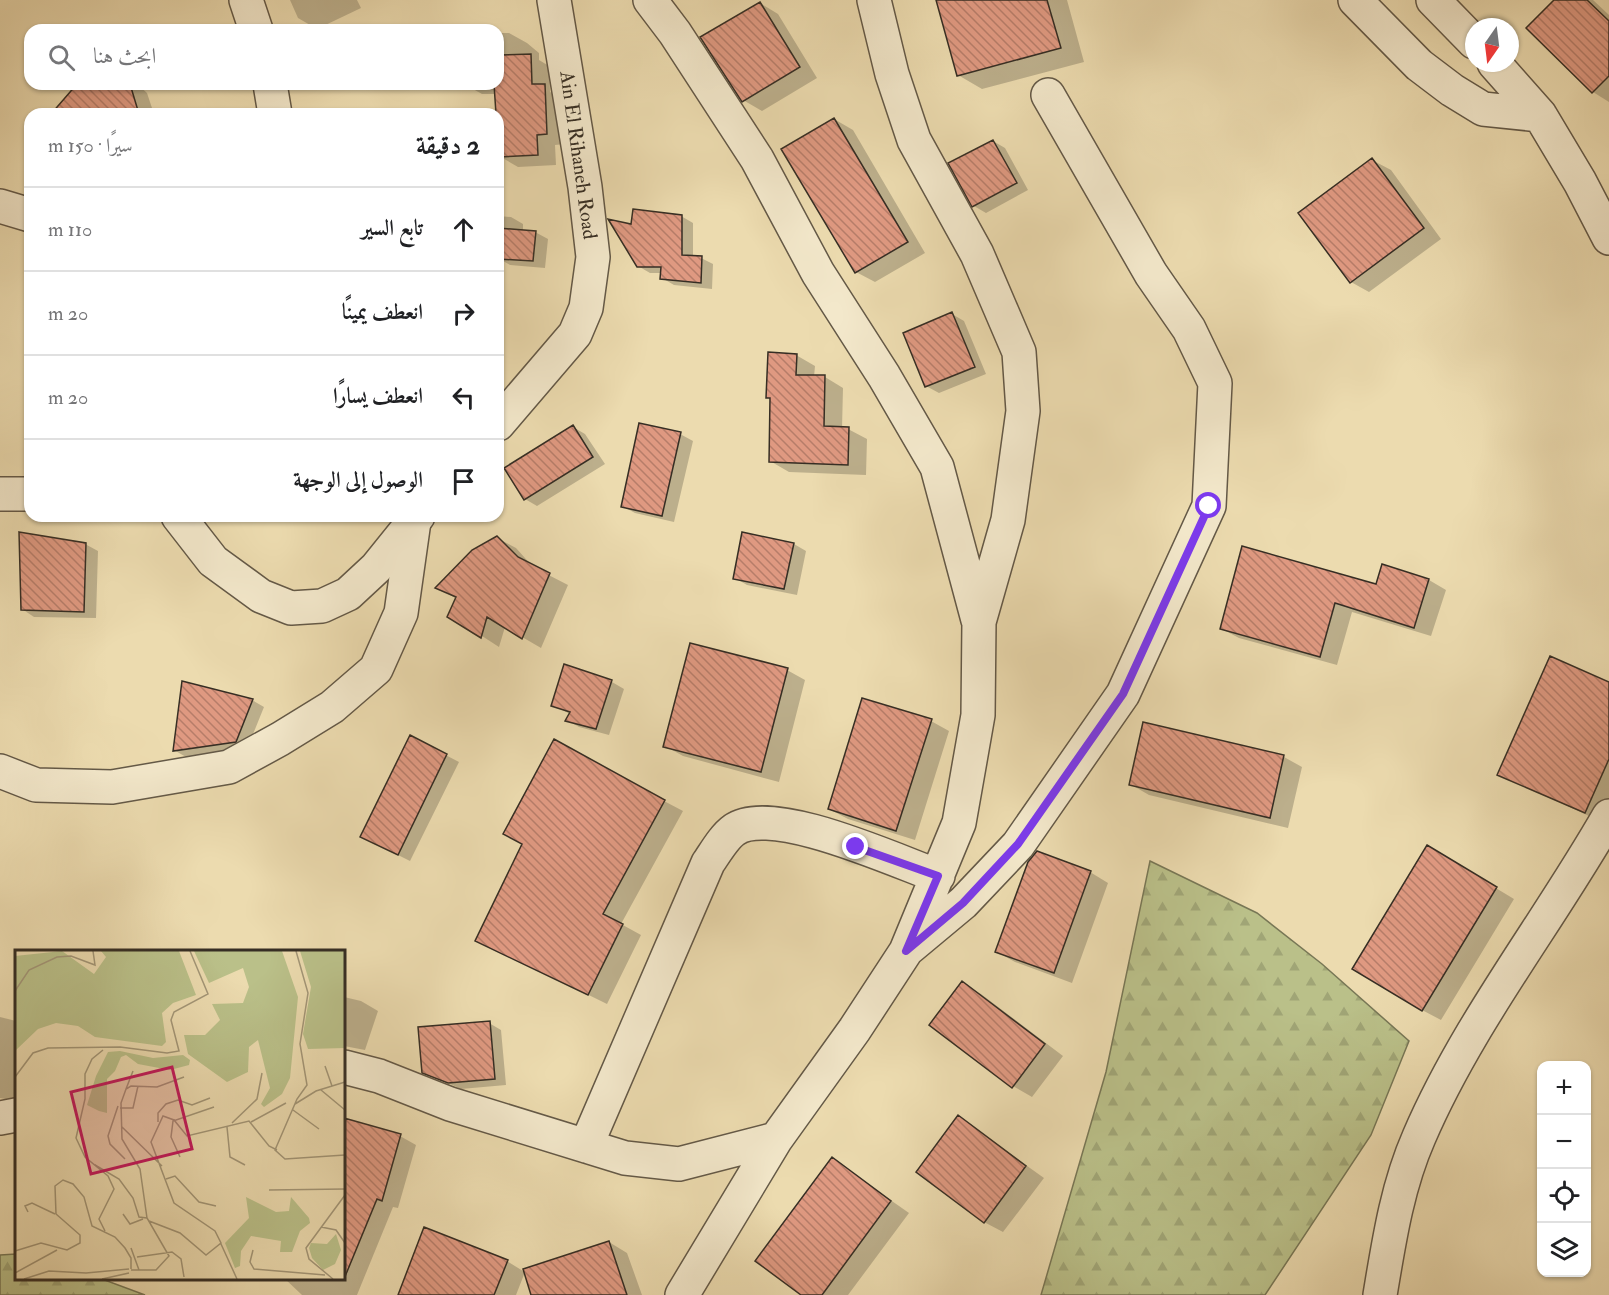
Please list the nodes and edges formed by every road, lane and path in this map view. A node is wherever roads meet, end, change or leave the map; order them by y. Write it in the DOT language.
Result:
graph roads {
  1 [pos="246,0"];
  2 [pos="554,0"];
  3 [pos="650,0"];
  4 [pos="874,0"];
  5 [pos="1355,0"];
  6 [pos="1433,0"];
  7 [pos="254,24"];
  8 [pos="1465,33"];
  9 [pos="1502,72"];
  10 [pos="271,90"];
  11 [pos="1048,95"];
  12 [pos="274,108"];
  13 [pos="1540,115"];
  14 [pos="0,206"];
  15 [pos="24,213"];
  16 [pos="1609,238"];
  17 [pos="504,417"];
  18 [pos="0,494"];
  19 [pos="24,494"];
  20 [pos="183,522"];
  21 [pos="201,522"];
  22 [pos="413,522"];
  23 [pos="415,522"];
  24 [pos="213,561"];
  25 [pos="979,622"];
  26 [pos="0,771"];
  27 [pos="1609,816"];
  28 [pos="938,876"];
  29 [pos="906,951"];
  30 [pos="345,1067"];
  31 [pos="15,1115"];
  32 [pos="0,1118"];
  33 [pos="776,1138"];
  34 [pos="586,1146"];
  35 [pos="682,1295"];
  36 [pos="1380,1295"];
  1 -- 7 [label="street"];
  2 -- 17 [label="street, Ain El Rihaneh Road"];
  3 -- 25 [label="street"];
  4 -- 25 [label="street"];
  5 -- 13 [label="street"];
  6 -- 8 [label="street"];
  9 -- 13 [label="street"];
  10 -- 12 [label="street"];
  11 -- 29 [label="street"];
  13 -- 16 [label="street"];
  14 -- 15 [label="street"];
  18 -- 19 [label="street"];
  20 -- 24 [label="street"];
  21 -- 24 [label="street"];
  22 -- 24 [label="street"];
  23 -- 26 [label="street"];
  25 -- 28 [label="street"];
  27 -- 36 [label="street"];
  28 -- 29 [label="street"];
  28 -- 34 [label="street"];
  29 -- 33 [label="street"];
  30 -- 34 [label="street"];
  31 -- 32 [label="street"];
  33 -- 34 [label="street"];
  33 -- 35 [label="street"];
}
